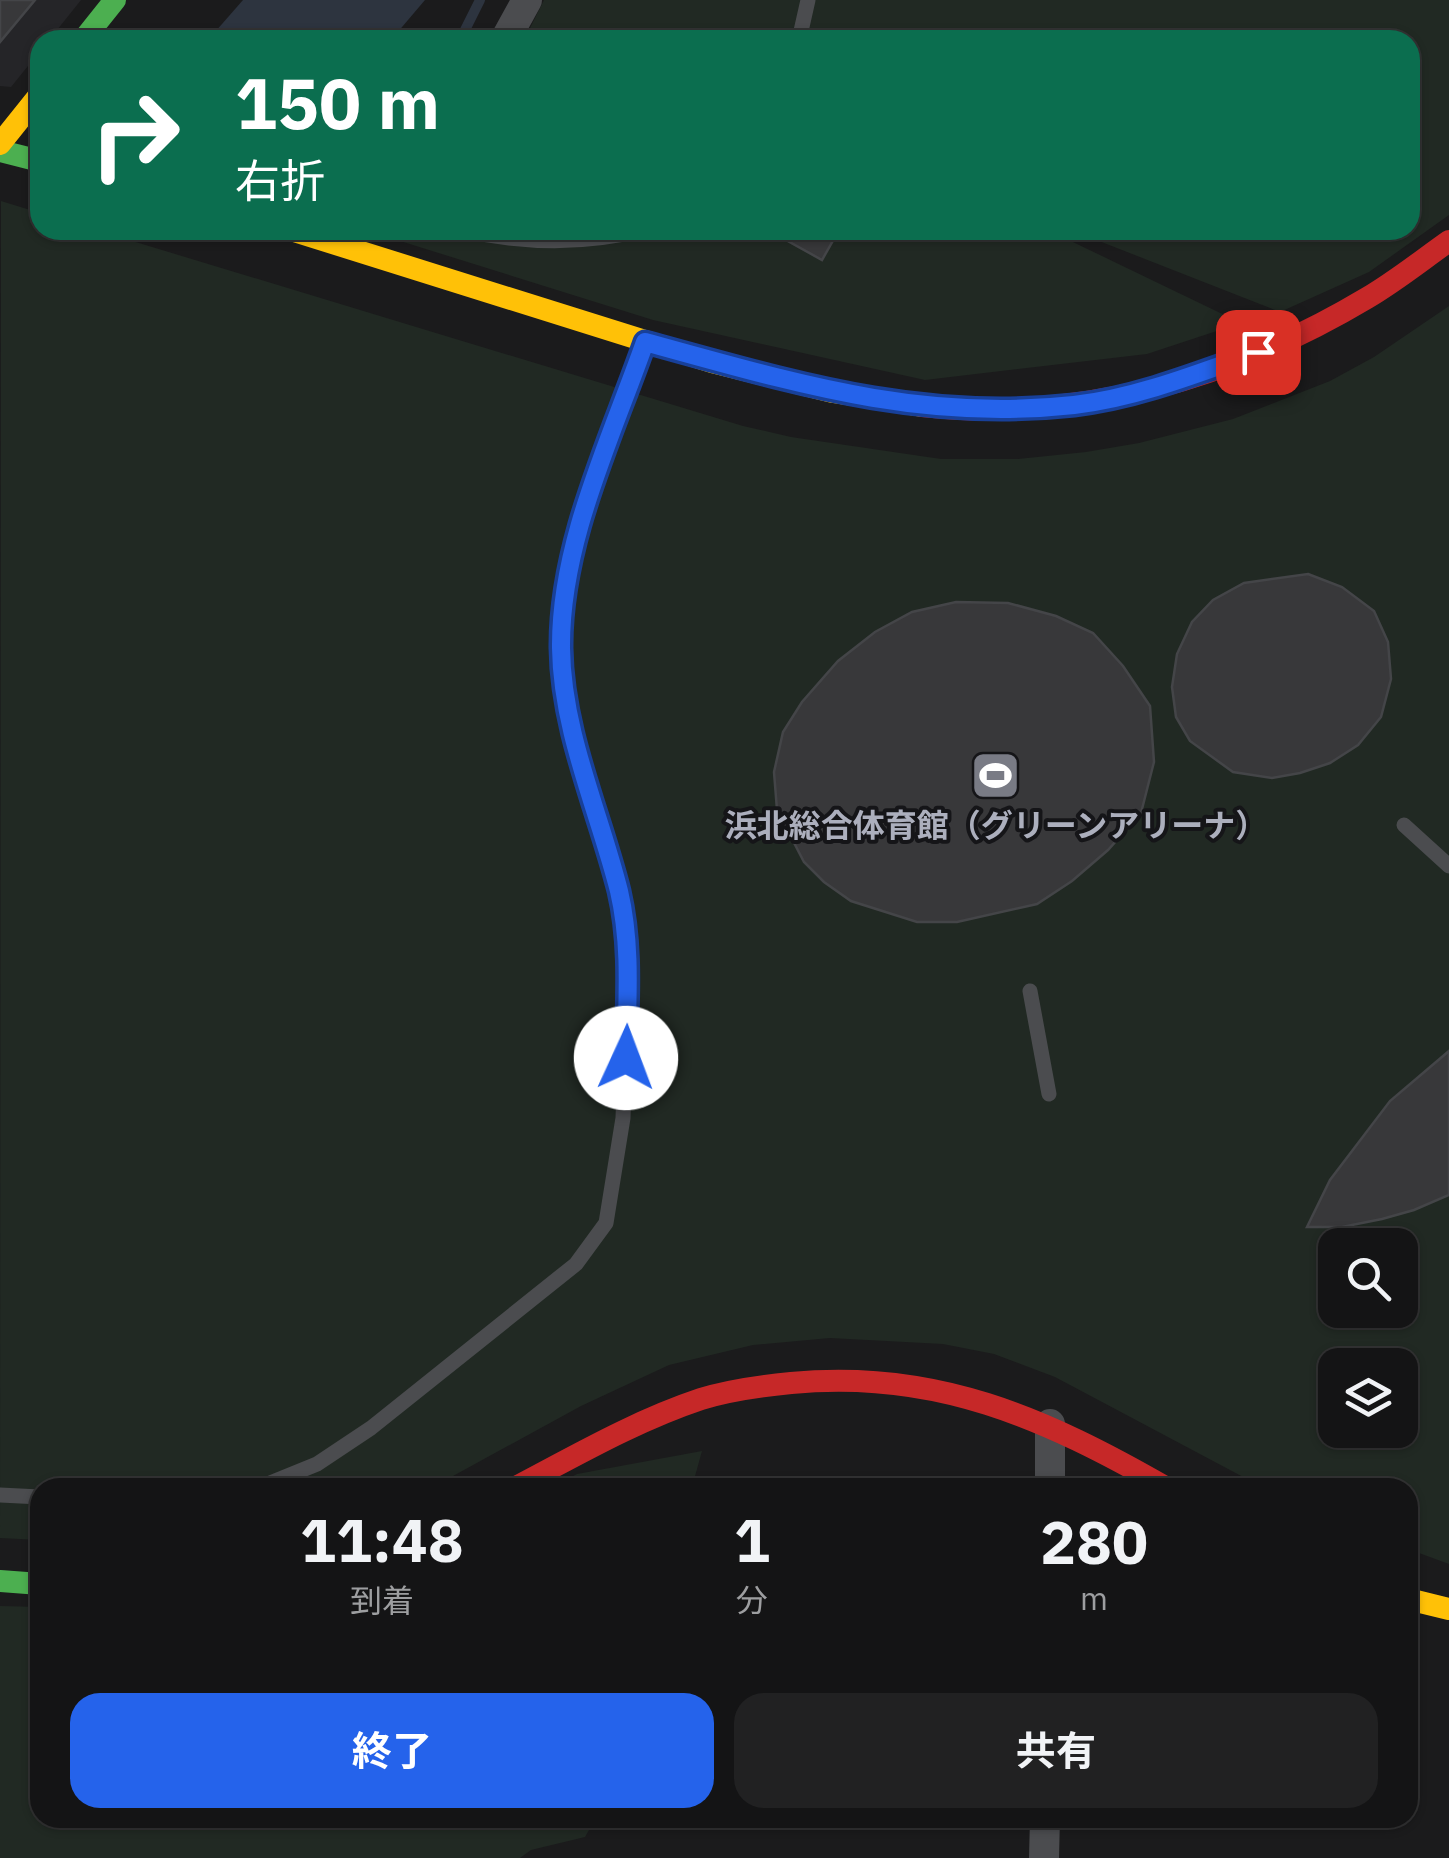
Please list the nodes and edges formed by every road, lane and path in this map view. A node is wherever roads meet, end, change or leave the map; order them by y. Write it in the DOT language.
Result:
graph roads {
  1 [pos="115,0"];
  2 [pos="527,0"];
  3 [pos="808,0"];
  4 [pos="91,30"];
  5 [pos="510,30"];
  6 [pos="801,30"];
  7 [pos="30,107"];
  8 [pos="0,147"];
  9 [pos="30,158"];
  10 [pos="349,240"];
  11 [pos="1449,241"];
  12 [pos="645,342"];
  13 [pos="1404,825"];
  14 [pos="1449,866"];
  15 [pos="1030,991"];
  16 [pos="1049,1094"];
  17 [pos="1050,1424"];
  18 [pos="283,1478"];
  19 [pos="534,1478"];
  20 [pos="1050,1478"];
  21 [pos="1149,1478"];
  22 [pos="0,1495"];
  23 [pos="30,1496"];
  24 [pos="0,1580"];
  25 [pos="30,1583"];
  26 [pos="1418,1602"];
  27 [pos="1449,1610"];
  28 [pos="1045,1828"];
  29 [pos="1044,1858"];
  1 -- 4 [label="street"];
  2 -- 5 [label="street"];
  3 -- 6 [label="lane"];
  7 -- 8 [label="street"];
  8 -- 9 [label="street"];
  10 -- 12 [label="street"];
  11 -- 12 [label="street"];
  12 -- 18 [label="lane"];
  13 -- 14 [label="lane"];
  15 -- 16 [label="lane"];
  17 -- 19 [label="street"];
  17 -- 20 [label="street"];
  17 -- 21 [label="street"];
  22 -- 23 [label="lane"];
  24 -- 25 [label="street"];
  26 -- 27 [label="street"];
  28 -- 29 [label="street"];
}
